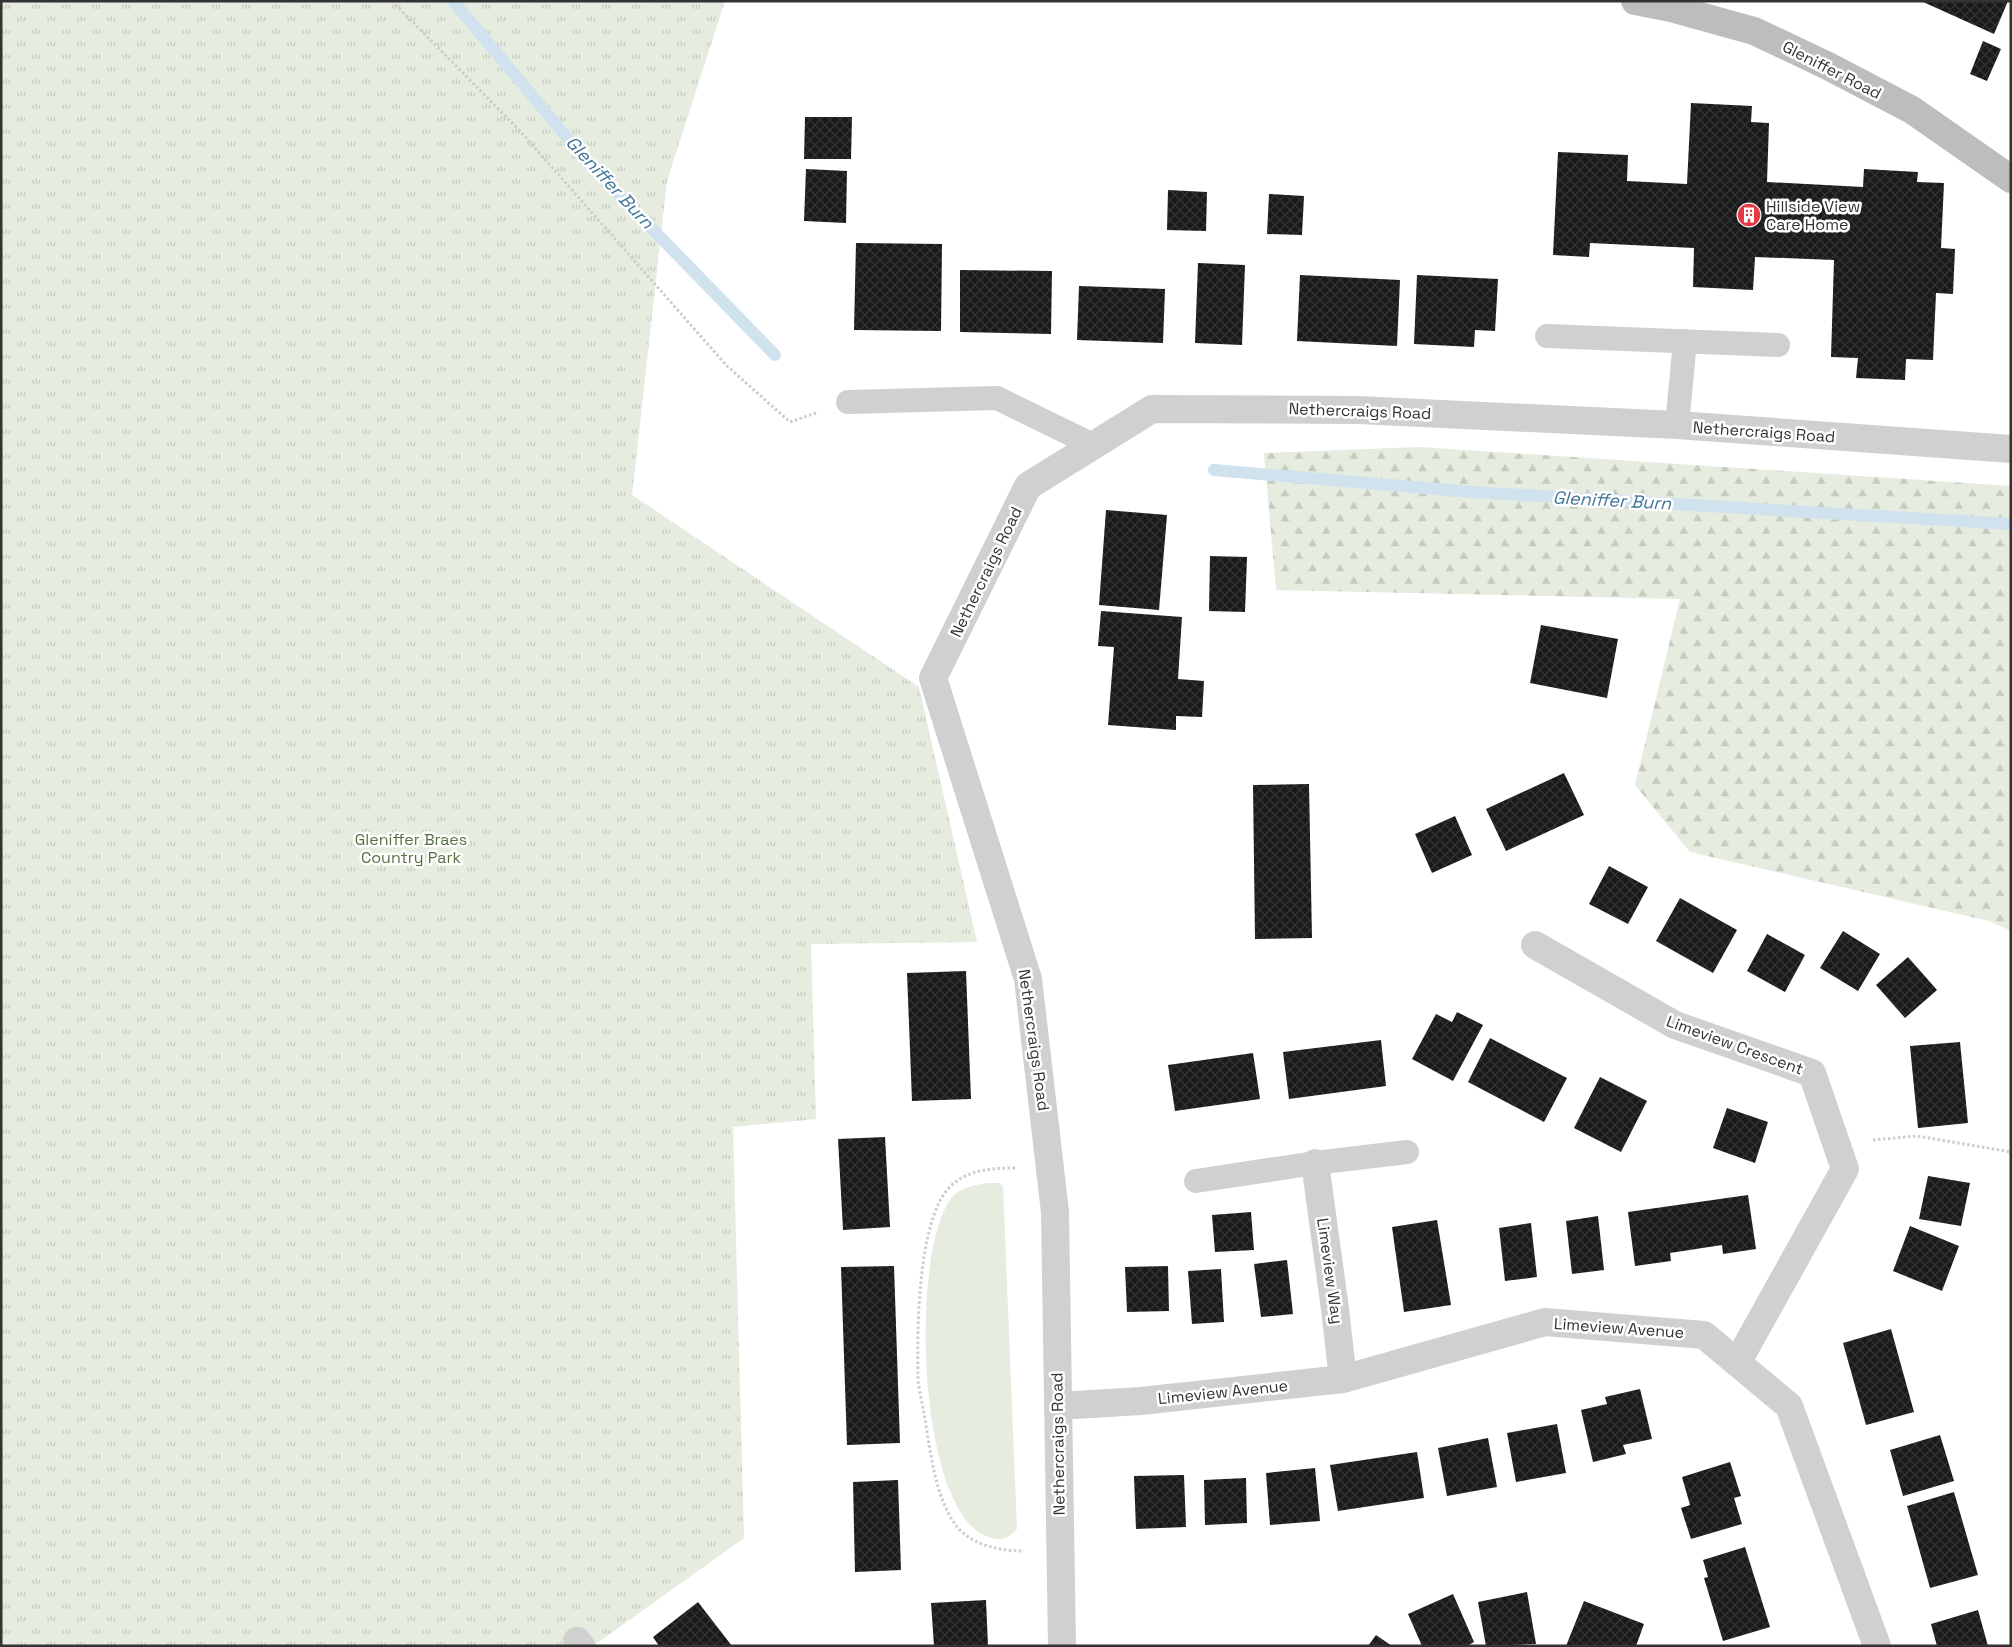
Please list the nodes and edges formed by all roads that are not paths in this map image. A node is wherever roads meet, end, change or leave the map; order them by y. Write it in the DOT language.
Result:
graph roads {
  1 [pos="1635,1"];
  2 [pos="2011,179"];
  3 [pos="1547,336"];
  4 [pos="1685,341"];
  5 [pos="1778,345"];
  6 [pos="848,402"];
  7 [pos="1677,426"];
  8 [pos="1093,445"];
  9 [pos="2011,449"];
  10 [pos="1535,945"];
  11 [pos="1407,1152"];
  12 [pos="1315,1162"];
  13 [pos="1196,1181"];
  14 [pos="1737,1363"];
  15 [pos="1343,1379"];
  16 [pos="1058,1406"];
  17 [pos="1062,1646"];
  18 [pos="1877,1646"];
  1 -- 2 [label="main road, Gleniffer Road"];
  3 -- 4 [label="lane"];
  4 -- 5 [label="lane"];
  4 -- 7 [label="lane"];
  6 -- 8 [label="lane"];
  7 -- 8 [label="street, Nethercraigs Road"];
  7 -- 9 [label="street, Nethercraigs Road"];
  8 -- 16 [label="street, Nethercraigs Road"];
  10 -- 14 [label="street, Limeview Crescent"];
  11 -- 12 [label="lane"];
  12 -- 13 [label="lane"];
  12 -- 15 [label="street, Limeview Way"];
  14 -- 15 [label="street, Limeview Avenue"];
  14 -- 18 [label="street, Limeview Avenue"];
  15 -- 16 [label="street, Limeview Avenue"];
  16 -- 17 [label="street, Nethercraigs Road"];
}
